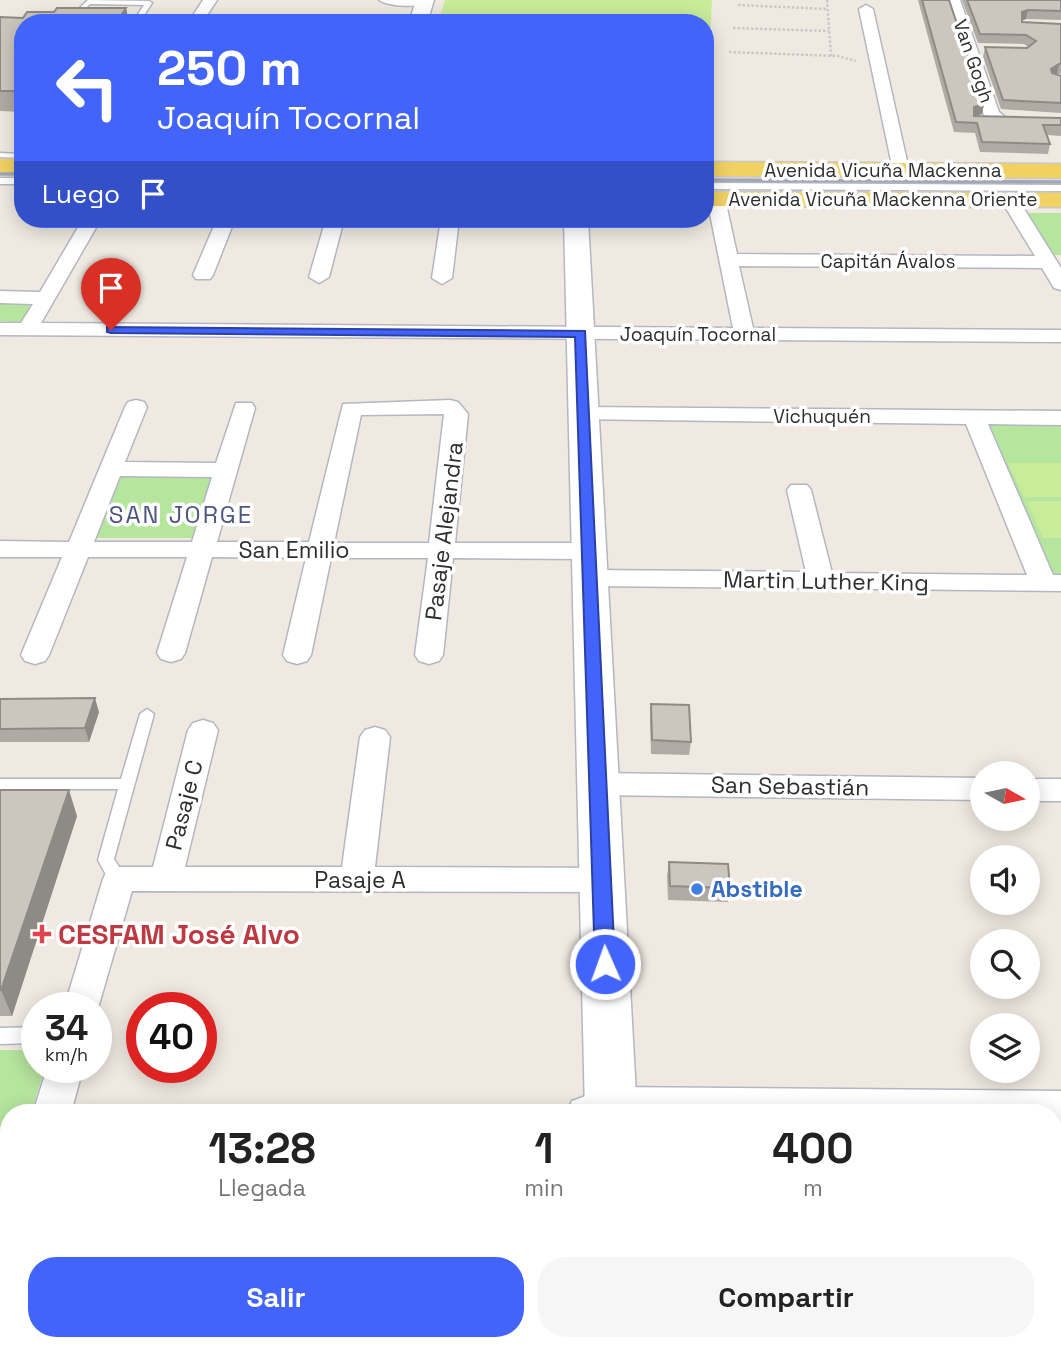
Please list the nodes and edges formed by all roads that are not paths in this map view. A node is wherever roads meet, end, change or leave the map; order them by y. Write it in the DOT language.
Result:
graph roads {
  1 [pos="386,0"];
  2 [pos="425,0"];
  3 [pos="953,0"];
  4 [pos="866,9"];
  5 [pos="76,14"];
  6 [pos="142,14"];
  7 [pos="980,122"];
  8 [pos="714,169"];
  9 [pos="901,170"];
  10 [pos="1061,171"];
  11 [pos="1061,188"];
  12 [pos="714,194"];
  13 [pos="714,194"];
  14 [pos="1010,200"];
  15 [pos="1061,200"];
  16 [pos="714,210"];
  17 [pos="87,228"];
  18 [pos="222,228"];
  19 [pos="333,228"];
  20 [pos="449,228"];
  21 [pos="576,228"];
  22 [pos="729,260"];
  23 [pos="1053,266"];
  24 [pos="203,275"];
  25 [pos="319,277"];
  26 [pos="442,278"];
  27 [pos="1061,284"];
  28 [pos="0,297"];
  29 [pos="46,298"];
  30 [pos="13,329"];
  31 [pos="581,333"];
  32 [pos="744,334"];
  33 [pos="1061,336"];
  34 [pos="0,348"];
  35 [pos="136,407"];
  36 [pos="244,408"];
  37 [pos="583,415"];
  38 [pos="974,417"];
  39 [pos="1061,418"];
  40 [pos="111,469"];
  41 [pos="225,470"];
  42 [pos="799,490"];
  43 [pos="0,549"];
  44 [pos="78,549"];
  45 [pos="202,550"];
  46 [pos="320,550"];
  47 [pos="441,550"];
  48 [pos="589,565"];
  49 [pos="821,580"];
  50 [pos="1052,583"];
  51 [pos="171,653"];
  52 [pos="297,654"];
  53 [pos="35,655"];
  54 [pos="429,655"];
  55 [pos="146,714"];
  56 [pos="203,730"];
  57 [pos="375,737"];
  58 [pos="598,783"];
  59 [pos="0,784"];
  60 [pos="127,784"];
  61 [pos="970,789"];
  62 [pos="1040,790"];
  63 [pos="1061,790"];
  64 [pos="119,879"];
  65 [pos="166,879"];
  66 [pos="357,880"];
  67 [pos="602,880"];
  68 [pos="87,992"];
  69 [pos="21,1035"];
  70 [pos="0,1036"];
  71 [pos="61,1083"];
  72 [pos="55,1104"];
  73 [pos="602,1104"];
  1 -- 2 [label="street"];
  3 -- 7 [label="street, Van Gogh"];
  4 -- 9 [label="street"];
  5 -- 6 [label="lane"];
  8 -- 9 [label="main road, Avenida Vicuña Mackenna"];
  9 -- 10 [label="main road, Avenida Vicuña Mackenna"];
  11 -- 12 [label="lane"];
  13 -- 14 [label="main road, Avenida Vicuña Mackenna Oriente"];
  14 -- 15 [label="main road, Avenida Vicuña Mackenna Oriente"];
  14 -- 23 [label="street"];
  16 -- 22 [label="street"];
  17 -- 29 [label="street"];
  18 -- 24 [label="street"];
  19 -- 25 [label="street"];
  20 -- 26 [label="street"];
  21 -- 31 [label="street"];
  22 -- 23 [label="street, Capitán Ávalos"];
  22 -- 32 [label="street"];
  23 -- 27 [label="street"];
  28 -- 29 [label="street"];
  29 -- 30 [label="street"];
  30 -- 31 [label="street, Joaquín Tocornal"];
  30 -- 34 [label="street"];
  31 -- 32 [label="street, Joaquín Tocornal"];
  31 -- 37 [label="street"];
  32 -- 33 [label="street, Joaquín Tocornal"];
  35 -- 40 [label="street"];
  36 -- 41 [label="street"];
  37 -- 38 [label="street, Vichuquén"];
  37 -- 48 [label="street"];
  38 -- 39 [label="street, Vichuquén"];
  38 -- 50 [label="street"];
  40 -- 41 [label="street"];
  40 -- 44 [label="street"];
  41 -- 45 [label="street"];
  42 -- 49 [label="street"];
  43 -- 44 [label="street, San Emilio"];
  44 -- 45 [label="street, San Emilio"];
  44 -- 53 [label="street"];
  45 -- 46 [label="street, San Emilio"];
  45 -- 51 [label="street"];
  46 -- 47 [label="street, San Emilio"];
  46 -- 47 [label="street, Pasaje Alejandra"];
  46 -- 52 [label="street"];
  47 -- 48 [label="street, San Emilio"];
  47 -- 54 [label="street, Pasaje Alejandra"];
  48 -- 49 [label="street, Martin Luther King"];
  48 -- 58 [label="street"];
  49 -- 50 [label="street, Martin Luther King"];
  55 -- 60 [label="lane"];
  56 -- 65 [label="street, Pasaje C"];
  57 -- 66 [label="street"];
  58 -- 61 [label="street, San Sebastián"];
  58 -- 67 [label="street"];
  59 -- 60 [label="lane"];
  60 -- 64 [label="lane"];
  62 -- 63 [label="street"];
  64 -- 65 [label="street, Pasaje A"];
  64 -- 68 [label="street"];
  65 -- 66 [label="street, Pasaje A"];
  66 -- 67 [label="street, Pasaje A"];
  67 -- 73 [label="street"];
  69 -- 70 [label="lane"];
  71 -- 72 [label="street"];
}
